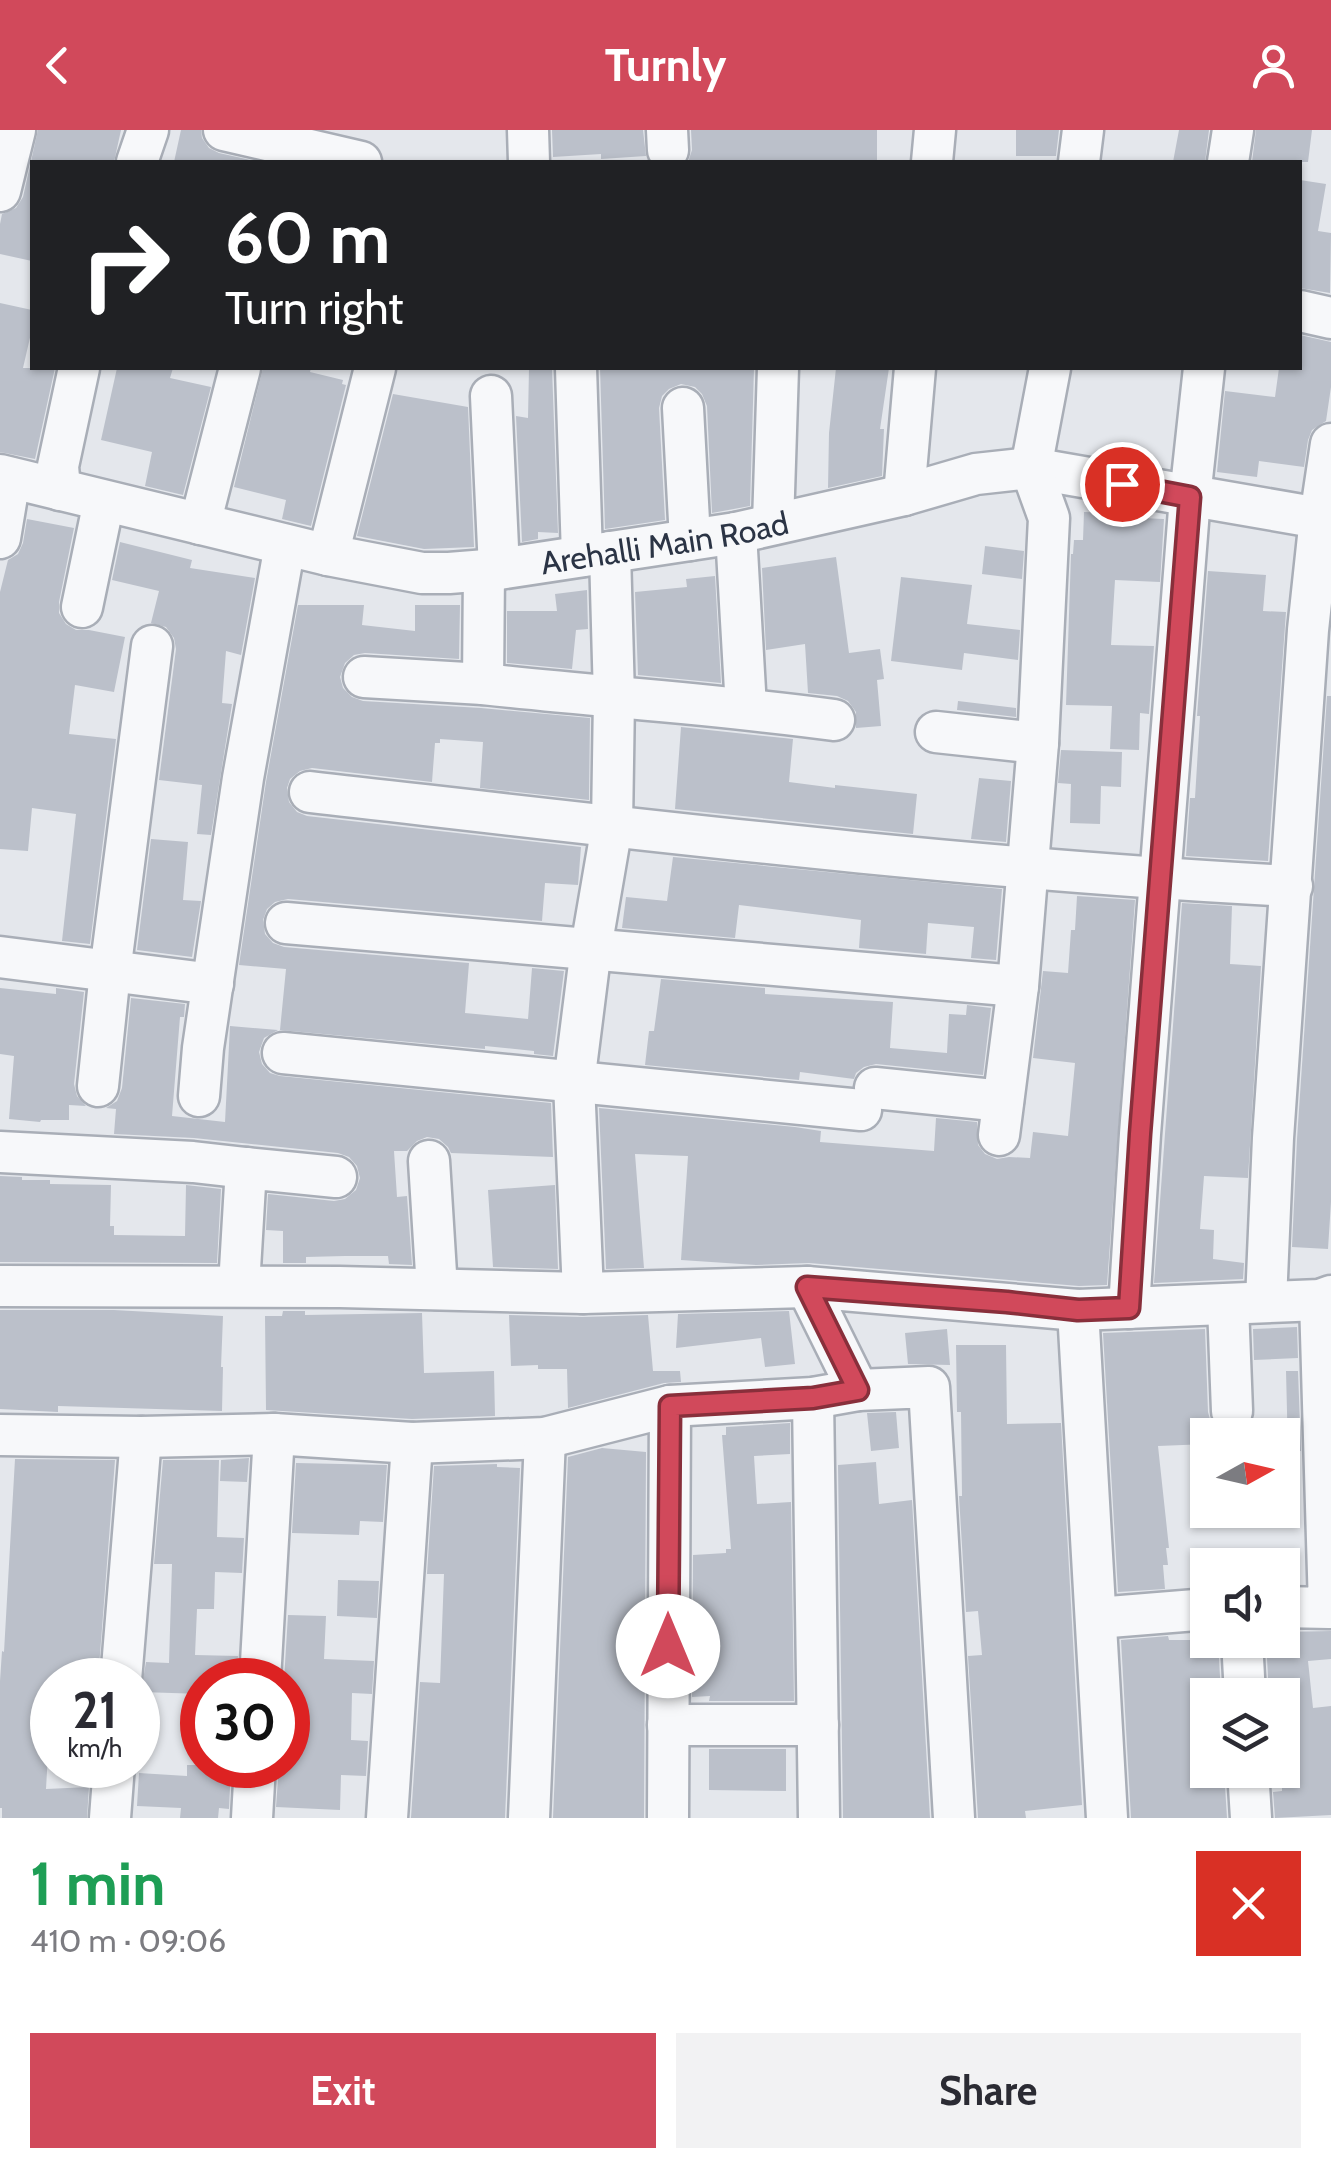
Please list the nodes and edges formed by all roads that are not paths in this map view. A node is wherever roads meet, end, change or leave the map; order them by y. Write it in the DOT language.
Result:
graph roads {
  1 [pos="15,130"];
  2 [pos="148,130"];
  3 [pos="224,130"];
  4 [pos="528,130"];
  5 [pos="935,130"];
  6 [pos="1083,130"];
  7 [pos="1233,130"];
  8 [pos="297,147"];
  9 [pos="138,160"];
  10 [pos="352,160"];
  11 [pos="529,160"];
  12 [pos="932,160"];
  13 [pos="1079,160"];
  14 [pos="1228,160"];
  15 [pos="0,191"];
  16 [pos="1302,311"];
  17 [pos="1331,318"];
  18 [pos="78,370"];
  19 [pos="239,370"];
  20 [pos="374,370"];
  21 [pos="576,370"];
  22 [pos="778,370"];
  23 [pos="915,370"];
  24 [pos="1050,370"];
  25 [pos="1204,370"];
  26 [pos="491,396"];
  27 [pos="683,408"];
  28 [pos="1331,444"];
  29 [pos="1031,468"];
  30 [pos="5,477"];
  31 [pos="60,490"];
  32 [pos="904,495"];
  33 [pos="1190,497"];
  34 [pos="104,501"];
  35 [pos="1326,519"];
  36 [pos="200,524"];
  37 [pos="755,528"];
  38 [pos="0,538"];
  39 [pos="690,540"];
  40 [pos="285,545"];
  41 [pos="596,554"];
  42 [pos="328,556"];
  43 [pos="491,569"];
  44 [pos="82,607"];
  45 [pos="152,646"];
  46 [pos="364,677"];
  47 [pos="483,684"];
  48 [pos="614,698"];
  49 [pos="746,708"];
  50 [pos="834,720"];
  51 [pos="936,732"];
  52 [pos="1038,743"];
  53 [pos="310,792"];
  54 [pos="612,826"];
  55 [pos="1027,868"];
  56 [pos="1161,878"];
  57 [pos="1292,886"];
  58 [pos="286,923"];
  59 [pos="591,948"];
  60 [pos="0,957"];
  61 [pos="110,972"];
  62 [pos="213,984"];
  63 [pos="1018,986"];
  64 [pos="283,1053"];
  65 [pos="574,1083"];
  66 [pos="98,1086"];
  67 [pos="199,1096"];
  68 [pos="0,1152"];
  69 [pos="429,1161"];
  70 [pos="246,1168"];
  71 [pos="336,1177"];
  72 [pos="0,1286"];
  73 [pos="239,1286"];
  74 [pos="807,1287"];
  75 [pos="438,1289"];
  76 [pos="583,1293"];
  77 [pos="1325,1298"];
  78 [pos="1247,1303"];
  79 [pos="1129,1308"];
  80 [pos="1078,1310"];
  81 [pos="858,1390"];
  82 [pos="813,1398"];
  83 [pos="670,1406"];
  84 [pos="1232,1411"];
  85 [pos="274,1434"];
  86 [pos="0,1435"];
  87 [pos="141,1437"];
  88 [pos="545,1438"];
  89 [pos="412,1443"];
  90 [pos="1300,1607"];
  91 [pos="1330,1608"];
  92 [pos="1190,1610"];
  93 [pos="1097,1618"];
  94 [pos="123,1658"];
  95 [pos="261,1658"];
  96 [pos="818,1724"];
  97 [pos="668,1725"];
  98 [pos="112,1788"];
  99 [pos="254,1788"];
  100 [pos="1249,1788"];
  101 [pos="110,1818"];
  102 [pos="252,1818"];
  103 [pos="387,1818"];
  104 [pos="529,1818"];
  105 [pos="668,1818"];
  106 [pos="819,1818"];
  107 [pos="954,1818"];
  108 [pos="1107,1818"];
  109 [pos="1251,1818"];
  1 -- 15 [label="street"];
  2 -- 9 [label="street"];
  3 -- 8 [label="street"];
  4 -- 11 [label="street"];
  5 -- 12 [label="street"];
  6 -- 13 [label="street"];
  7 -- 14 [label="street"];
  8 -- 10 [label="street"];
  16 -- 17 [label="street"];
  18 -- 31 [label="street"];
  19 -- 36 [label="street"];
  20 -- 42 [label="street"];
  21 -- 41 [label="street"];
  22 -- 37 [label="street"];
  23 -- 32 [label="street"];
  24 -- 29 [label="street"];
  25 -- 33 [label="street"];
  26 -- 43 [label="street"];
  27 -- 39 [label="street"];
  28 -- 35 [label="street"];
  29 -- 32 [label="street, Arehalli Main Road"];
  29 -- 33 [label="street, Arehalli Main Road"];
  29 -- 52 [label="street"];
  30 -- 31 [label="street, Arehalli Main Road"];
  30 -- 38 [label="street"];
  31 -- 34 [label="street, Arehalli Main Road"];
  32 -- 37 [label="street, Arehalli Main Road"];
  33 -- 35 [label="street, Arehalli Main Road"];
  33 -- 56 [label="street"];
  34 -- 36 [label="street, Arehalli Main Road"];
  34 -- 44 [label="street"];
  35 -- 57 [label="street"];
  36 -- 40 [label="street, Arehalli Main Road"];
  37 -- 39 [label="street, Arehalli Main Road"];
  37 -- 49 [label="street"];
  39 -- 41 [label="street, Arehalli Main Road"];
  40 -- 42 [label="street, Arehalli Main Road"];
  40 -- 62 [label="street"];
  41 -- 43 [label="street, Arehalli Main Road"];
  41 -- 48 [label="street"];
  42 -- 43 [label="street, Arehalli Main Road"];
  43 -- 47 [label="street"];
  45 -- 61 [label="street"];
  46 -- 47 [label="street"];
  47 -- 48 [label="street"];
  48 -- 49 [label="street"];
  48 -- 54 [label="street"];
  49 -- 50 [label="street"];
  51 -- 52 [label="street"];
  52 -- 55 [label="street"];
  53 -- 54 [label="street"];
  54 -- 55 [label="street"];
  54 -- 59 [label="street"];
  55 -- 56 [label="street"];
  55 -- 63 [label="street"];
  56 -- 57 [label="street"];
  56 -- 79 [label="street"];
  57 -- 78 [label="street"];
  58 -- 59 [label="street"];
  59 -- 63 [label="street"];
  59 -- 65 [label="street"];
  60 -- 61 [label="street"];
  61 -- 62 [label="street"];
  61 -- 66 [label="street"];
  62 -- 67 [label="street"];
  63 -- 65 [label="street"];
  64 -- 65 [label="street"];
  65 -- 76 [label="street"];
  68 -- 70 [label="street"];
  69 -- 75 [label="street"];
  70 -- 71 [label="street"];
  70 -- 73 [label="street"];
  72 -- 73 [label="street"];
  73 -- 75 [label="street"];
  74 -- 76 [label="street"];
  74 -- 80 [label="street"];
  74 -- 81 [label="street"];
  75 -- 76 [label="street"];
  77 -- 78 [label="street"];
  77 -- 91 [label="street"];
  78 -- 79 [label="street"];
  78 -- 84 [label="street"];
  79 -- 80 [label="street"];
  80 -- 93 [label="street"];
  81 -- 82 [label="street"];
  81 -- 107 [label="street"];
  82 -- 83 [label="street"];
  82 -- 96 [label="street"];
  83 -- 88 [label="street"];
  83 -- 97 [label="street"];
  85 -- 87 [label="street"];
  85 -- 89 [label="street"];
  85 -- 95 [label="street"];
  86 -- 87 [label="street"];
  87 -- 94 [label="street"];
  88 -- 89 [label="street"];
  88 -- 104 [label="street"];
  89 -- 103 [label="street"];
  90 -- 91 [label="street"];
  92 -- 93 [label="street"];
  93 -- 108 [label="street"];
  96 -- 97 [label="street"];
  96 -- 106 [label="street"];
  97 -- 105 [label="street"];
  98 -- 101 [label="street"];
  99 -- 102 [label="street"];
  100 -- 109 [label="street"];
}
